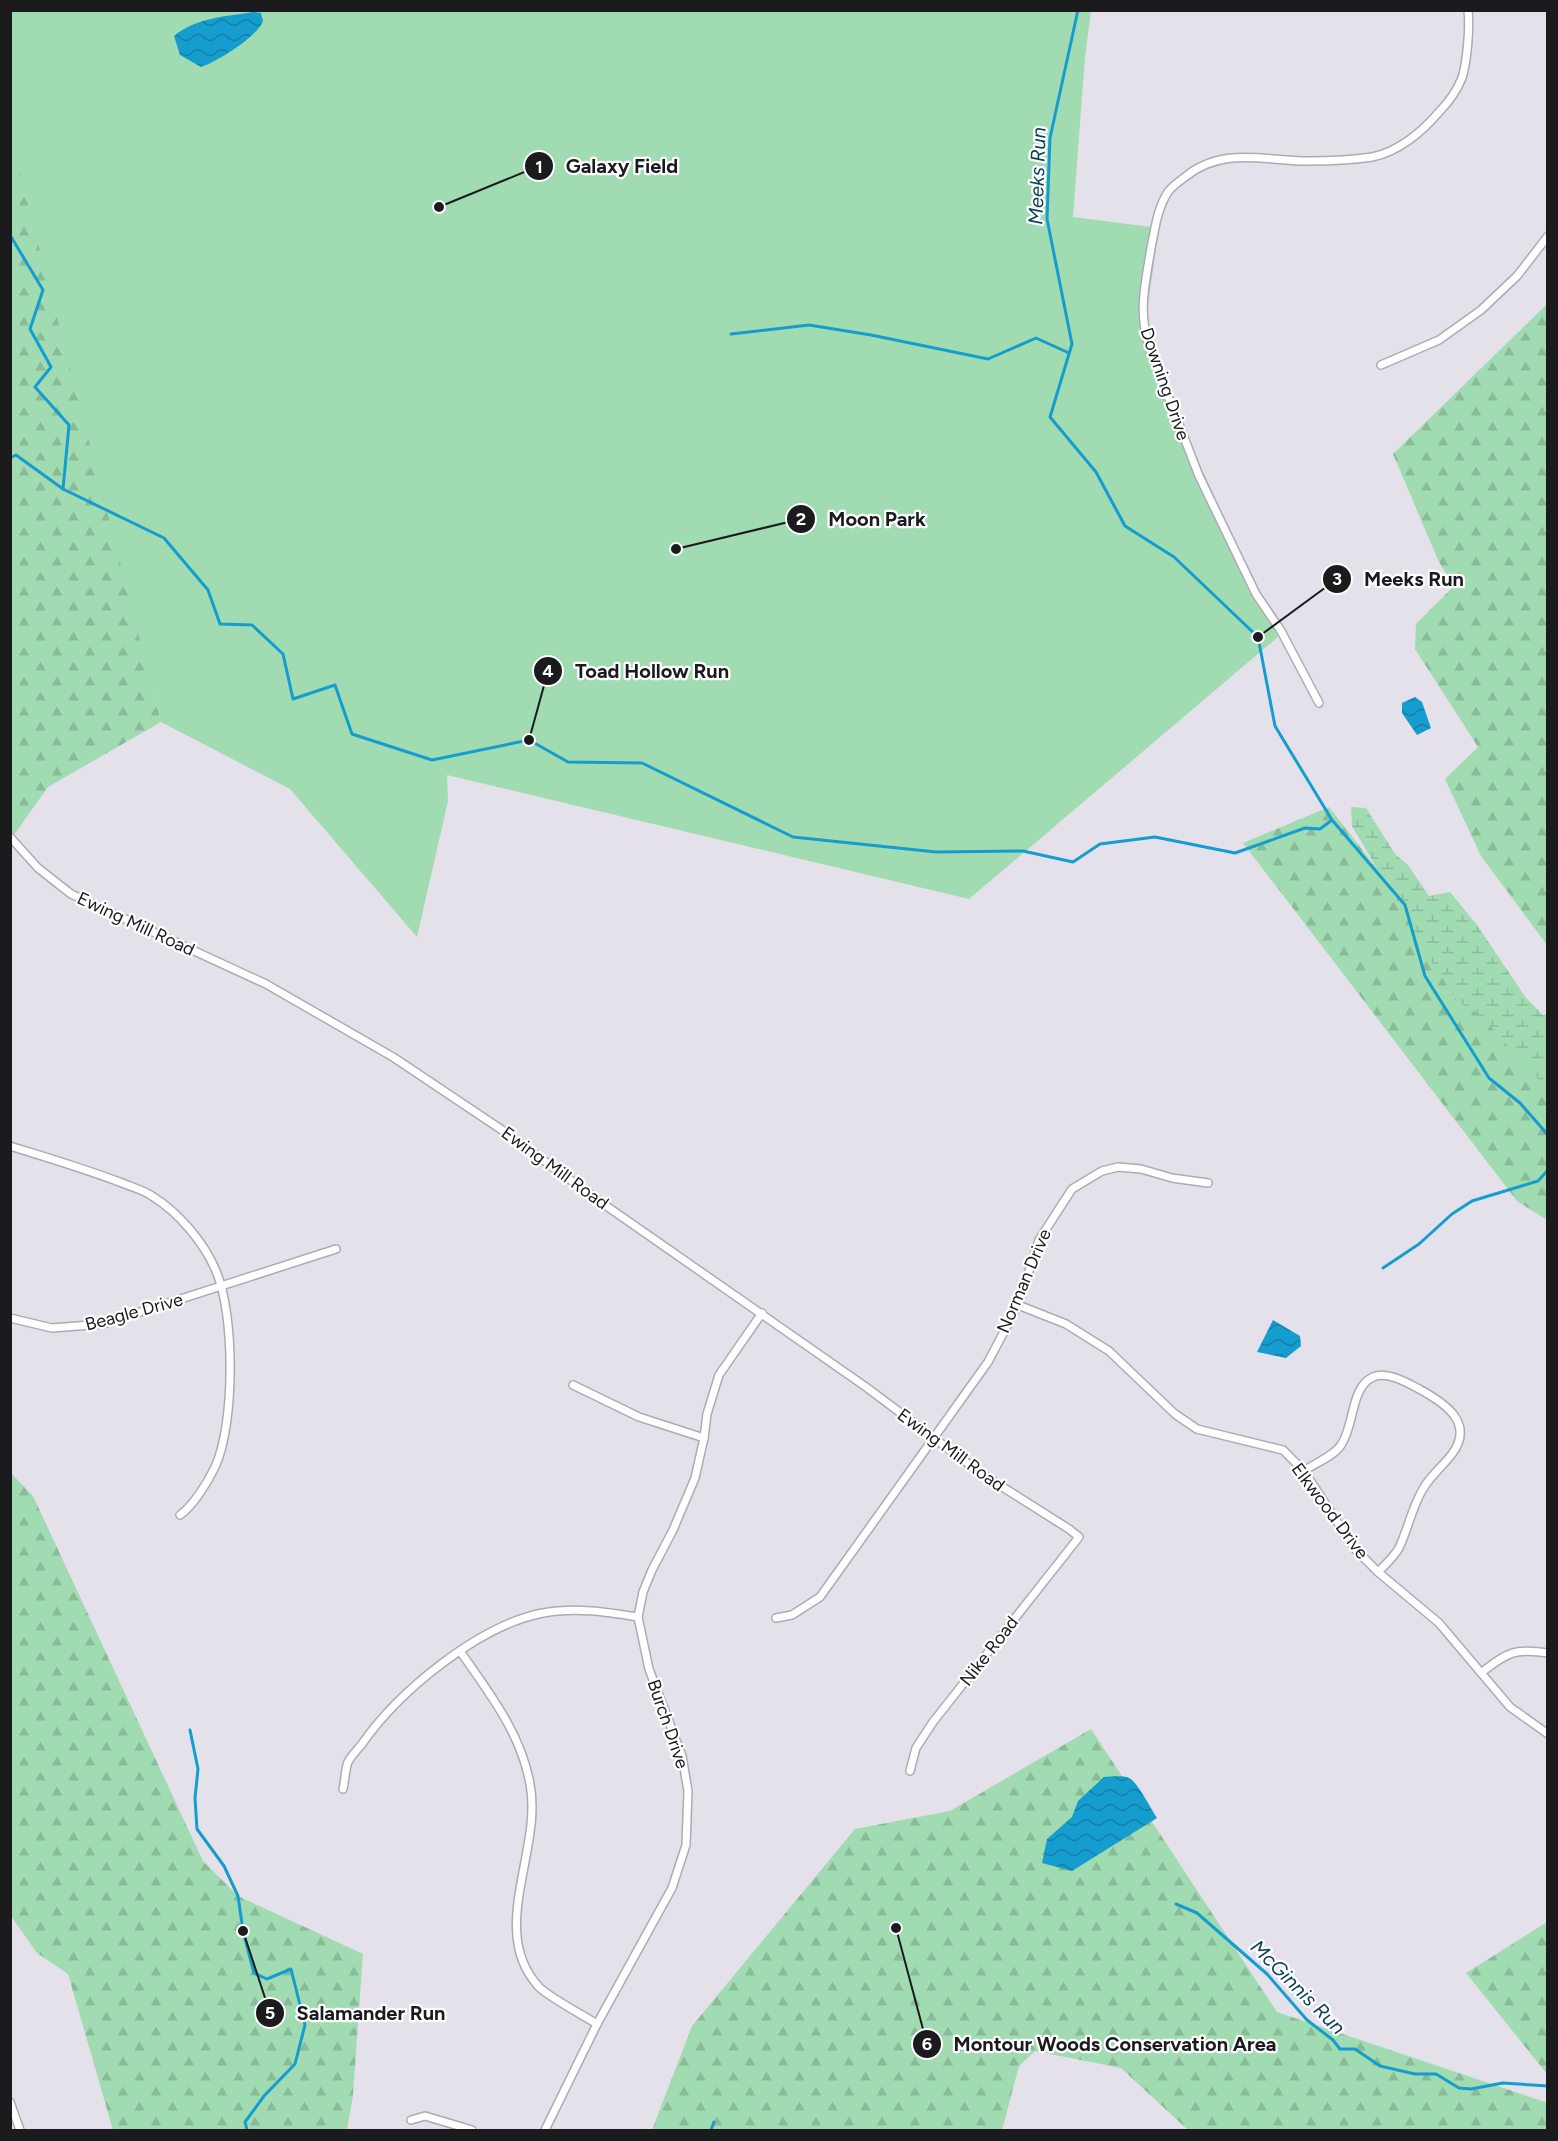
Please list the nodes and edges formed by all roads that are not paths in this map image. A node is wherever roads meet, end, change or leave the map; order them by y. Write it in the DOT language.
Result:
graph roads {
  1 [pos="1468,10"];
  2 [pos="1548,236"];
  3 [pos="1381,365"];
  4 [pos="1319,703"];
  5 [pos="10,837"];
  6 [pos="10,1146"];
  7 [pos="1208,1183"];
  8 [pos="336,1249"];
  9 [pos="221,1287"];
  10 [pos="1018,1305"];
  11 [pos="762,1313"];
  12 [pos="10,1318"];
  13 [pos="573,1385"];
  14 [pos="704,1438"];
  15 [pos="934,1438"];
  16 [pos="1304,1470"];
  17 [pos="180,1515"];
  18 [pos="1079,1537"];
  19 [pos="1378,1572"];
  20 [pos="638,1617"];
  21 [pos="776,1618"];
  22 [pos="460,1651"];
  23 [pos="1548,1653"];
  24 [pos="1482,1672"];
  25 [pos="1548,1734"];
  26 [pos="910,1771"];
  27 [pos="343,1789"];
  28 [pos="597,2024"];
  29 [pos="10,2102"];
  30 [pos="411,2120"];
  31 [pos="20,2130"];
  32 [pos="472,2130"];
  33 [pos="545,2130"];
  1 -- 4 [label="street, Downing Drive"];
  2 -- 3 [label="street"];
  5 -- 11 [label="street, Ewing Mill Road"];
  6 -- 9 [label="street"];
  7 -- 10 [label="street, Norman Drive"];
  8 -- 9 [label="street, Beagle Drive"];
  9 -- 12 [label="street, Beagle Drive"];
  9 -- 17 [label="street"];
  10 -- 15 [label="street, Norman Drive"];
  10 -- 16 [label="street, Elkwood Drive"];
  11 -- 14 [label="street, Burch Drive"];
  11 -- 15 [label="street, Ewing Mill Road"];
  13 -- 14 [label="street"];
  14 -- 20 [label="street, Burch Drive"];
  15 -- 18 [label="street, Ewing Mill Road"];
  15 -- 21 [label="street, Norman Drive"];
  16 -- 19 [label="street, Elkwood Drive"];
  16 -- 19 [label="street"];
  18 -- 26 [label="street, Nike Road"];
  19 -- 24 [label="street, Elkwood Drive"];
  20 -- 22 [label="street"];
  20 -- 28 [label="street, Burch Drive"];
  22 -- 27 [label="street"];
  22 -- 28 [label="street"];
  23 -- 24 [label="street"];
  24 -- 25 [label="street, Elkwood Drive"];
  28 -- 33 [label="street, Burch Drive"];
  29 -- 31 [label="street"];
  30 -- 32 [label="street"];
}
